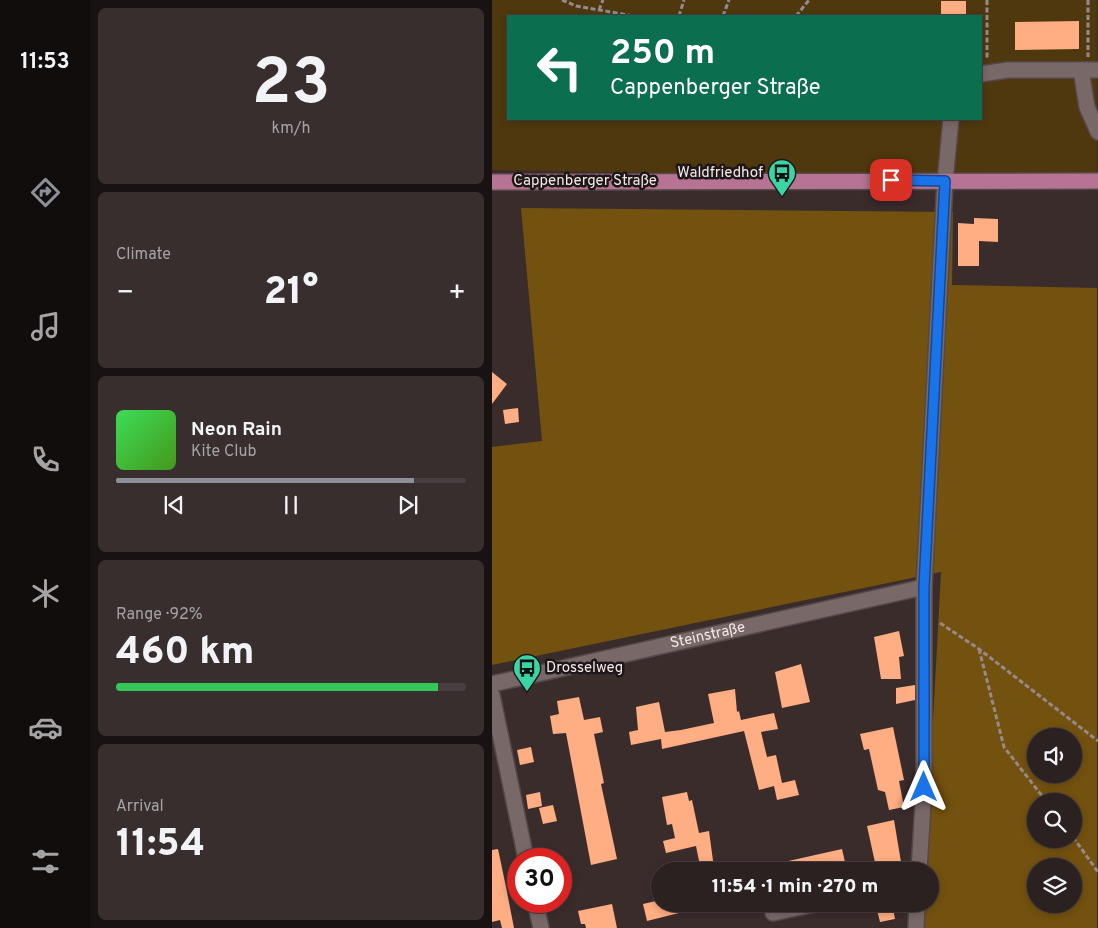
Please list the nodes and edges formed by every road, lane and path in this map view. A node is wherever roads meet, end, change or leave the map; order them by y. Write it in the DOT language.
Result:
graph roads {
  1 [pos="562,0"];
  2 [pos="604,0"];
  3 [pos="684,0"];
  4 [pos="729,0"];
  5 [pos="809,0"];
  6 [pos="987,0"];
  7 [pos="1088,0"];
  8 [pos="599,10"];
  9 [pos="607,12"];
  10 [pos="627,15"];
  11 [pos="679,15"];
  12 [pos="724,15"];
  13 [pos="797,15"];
  14 [pos="1089,70"];
  15 [pos="984,72"];
  16 [pos="951,120"];
  17 [pos="1098,132"];
  18 [pos="945,181"];
  19 [pos="1098,181"];
  20 [pos="492,182"];
  21 [pos="924,587"];
  22 [pos="924,616"];
  23 [pos="979,649"];
  24 [pos="492,684"];
  25 [pos="492,695"];
  26 [pos="1098,740"];
  27 [pos="1040,793"];
  28 [pos="524,848"];
  29 [pos="1081,848"];
  30 [pos="920,862"];
  31 [pos="1098,872"];
  32 [pos="778,912"];
  33 [pos="917,912"];
  34 [pos="538,913"];
  35 [pos="773,913"];
  36 [pos="541,928"];
  37 [pos="916,928"];
  1 -- 8 [label="path"];
  2 -- 8 [label="path"];
  3 -- 11 [label="path"];
  4 -- 12 [label="path"];
  5 -- 13 [label="path"];
  6 -- 15 [label="path"];
  7 -- 14 [label="path"];
  8 -- 9 [label="path"];
  9 -- 10 [label="path"];
  14 -- 15 [label="street"];
  14 -- 17 [label="street"];
  16 -- 18 [label="street"];
  18 -- 19 [label="main road, Cappenberger Straße"];
  18 -- 20 [label="main road, Cappenberger Straße"];
  18 -- 21 [label="street"];
  21 -- 22 [label="street"];
  21 -- 24 [label="street, Steinstraße"];
  22 -- 23 [label="path"];
  22 -- 30 [label="street"];
  23 -- 26 [label="path"];
  23 -- 27 [label="path"];
  25 -- 28 [label="street"];
  29 -- 31 [label="path"];
  32 -- 35 [label="street"];
  33 -- 37 [label="street"];
  34 -- 36 [label="street"];
}
